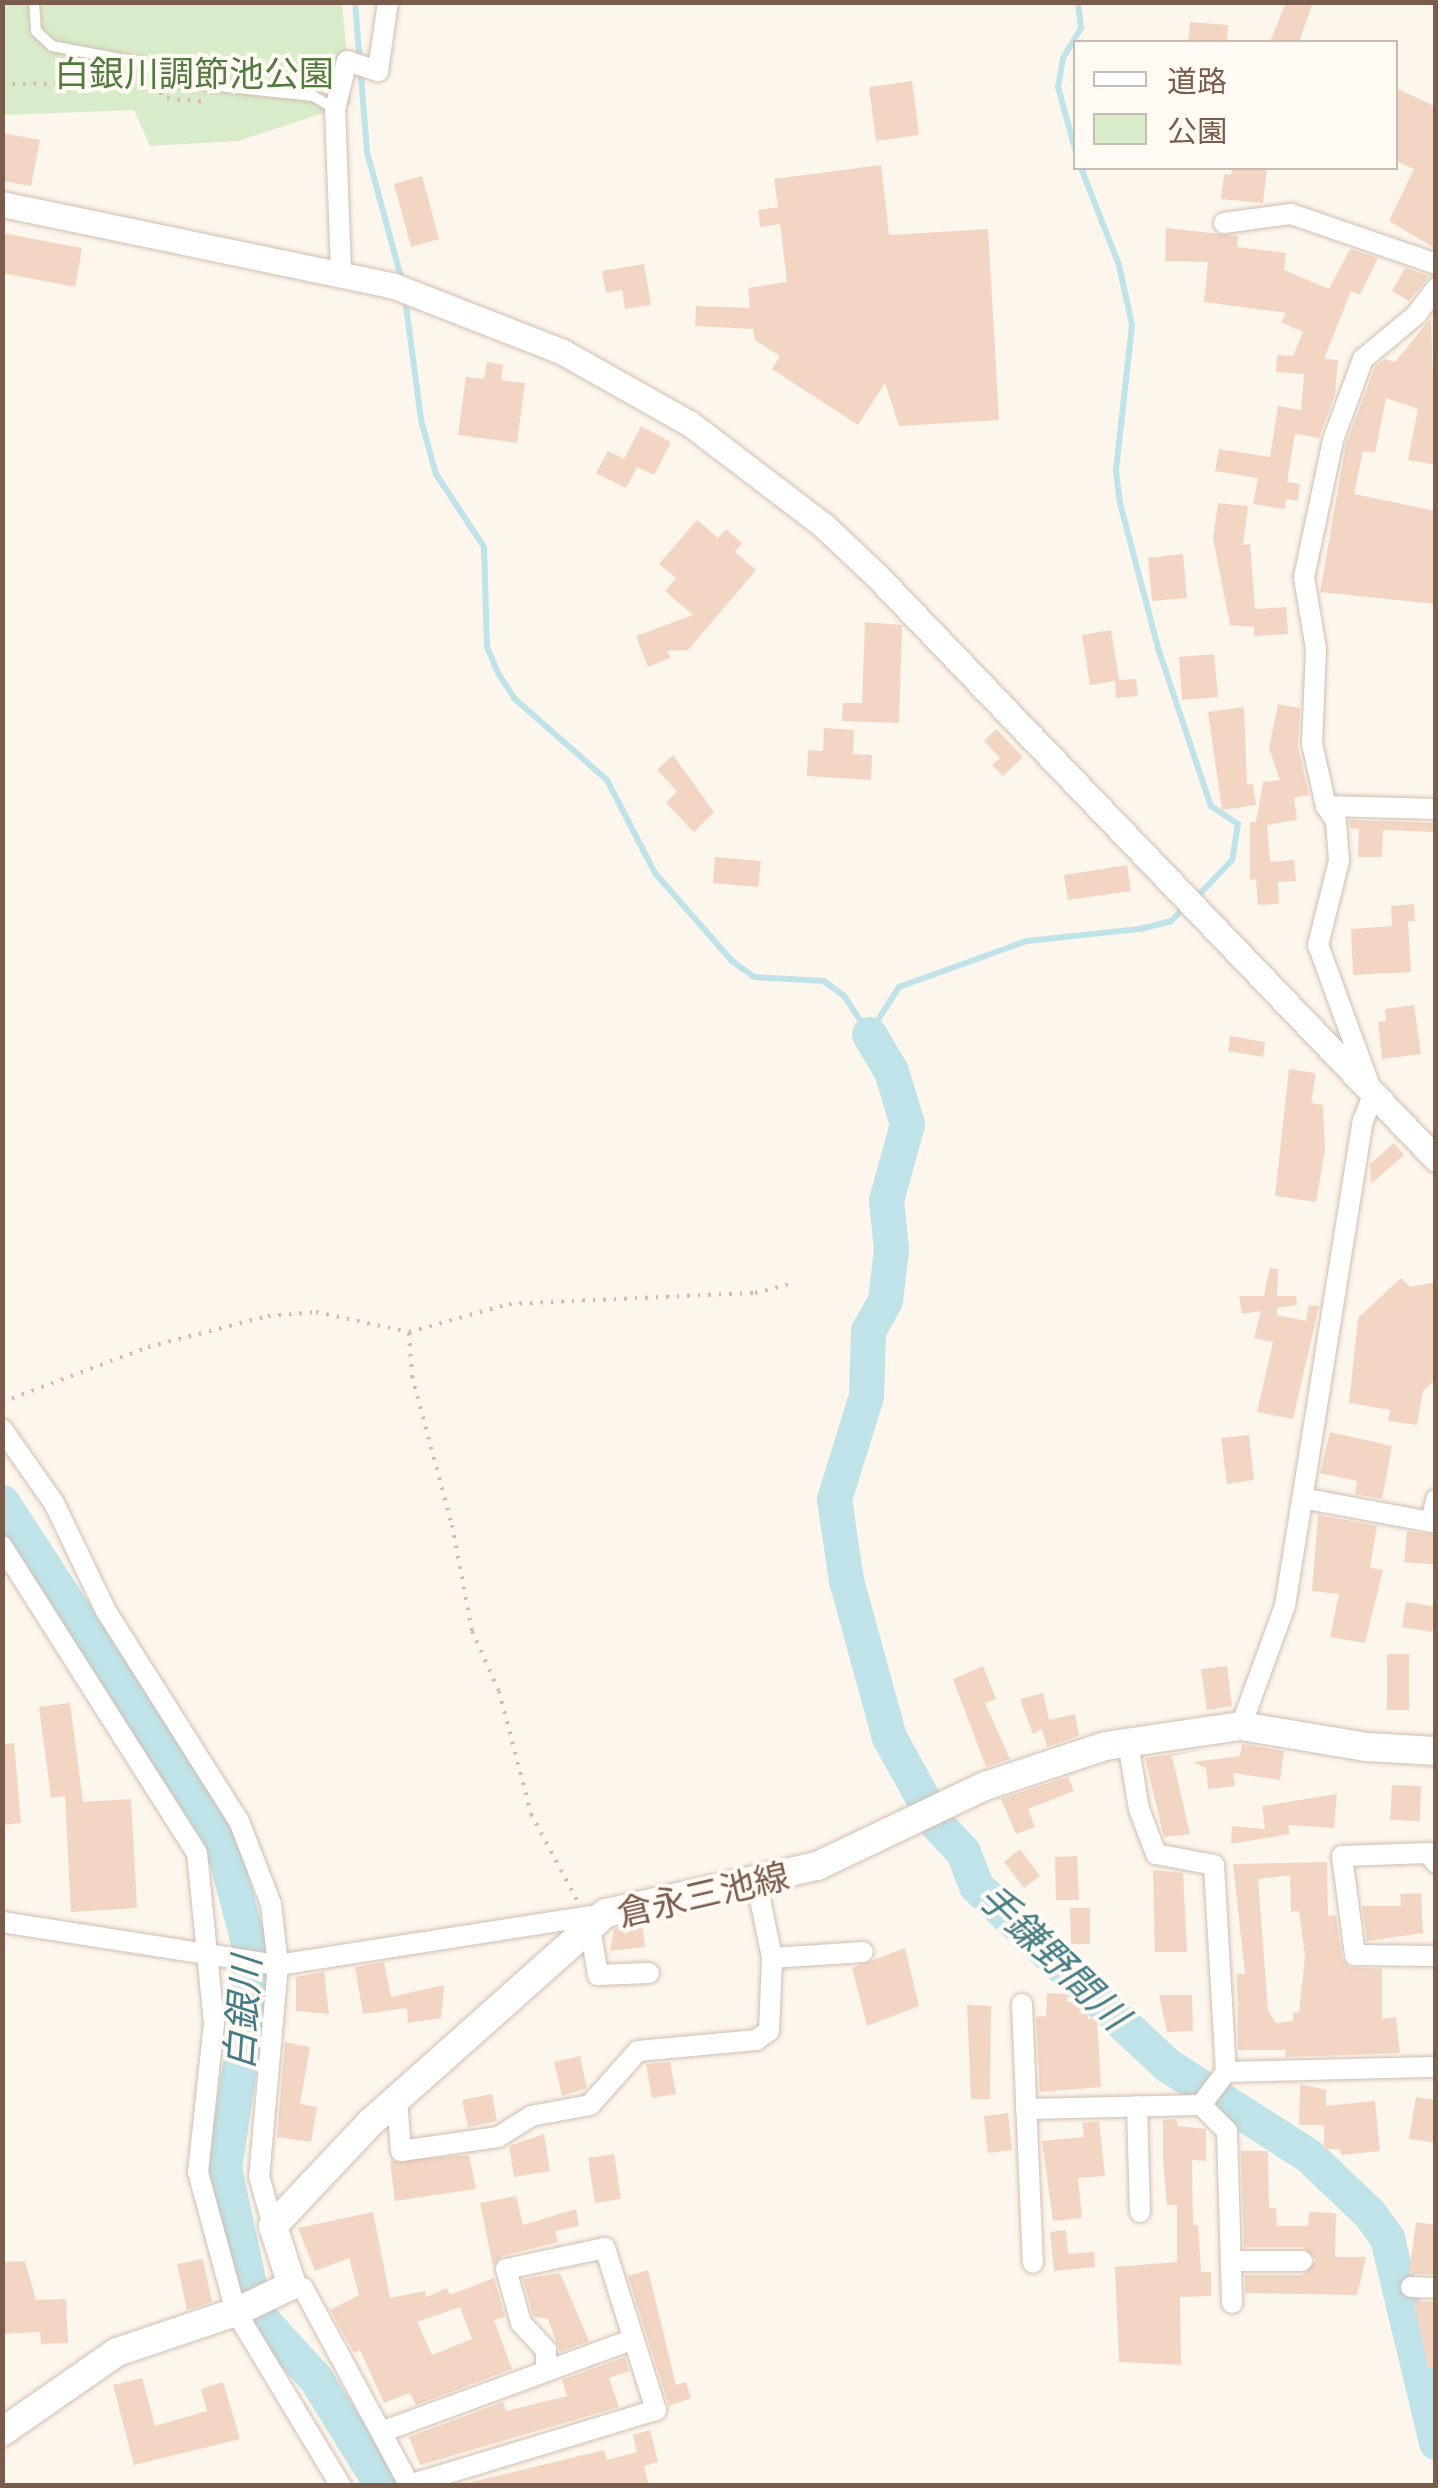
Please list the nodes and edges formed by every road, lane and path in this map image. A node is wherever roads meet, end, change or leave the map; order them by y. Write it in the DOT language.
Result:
graph roads {
  1 [pos="34,2"];
  2 [pos="388,2"];
  3 [pos="147,82"];
  4 [pos="2,84"];
  5 [pos="335,109"];
  6 [pos="2,204"];
  7 [pos="1224,223"];
  8 [pos="1436,264"];
  9 [pos="341,271"];
  10 [pos="1436,288"];
  11 [pos="1326,806"];
  12 [pos="1436,809"];
  13 [pos="1373,1095"];
  14 [pos="1436,1159"];
  15 [pos="795,1283"];
  16 [pos="410,1332"];
  17 [pos="2,1402"];
  18 [pos="2,1429"];
  19 [pos="1307,1499"];
  20 [pos="1436,1500"];
  21 [pos="2,1546"];
  22 [pos="1240,1726"];
  23 [pos="1128,1742"];
  24 [pos="1436,1751"];
  25 [pos="1436,1863"];
  26 [pos="757,1884"];
  27 [pos="594,1920"];
  28 [pos="2,1922"];
  29 [pos="863,1952"];
  30 [pos="211,1955"];
  31 [pos="1436,1956"];
  32 [pos="772,1958"];
  33 [pos="278,1965"];
  34 [pos="648,1973"];
  35 [pos="1022,2004"];
  36 [pos="1436,2067"];
  37 [pos="1226,2072"];
  38 [pos="397,2099"];
  39 [pos="1200,2105"];
  40 [pos="1136,2106"];
  41 [pos="1026,2109"];
  42 [pos="1140,2212"];
  43 [pos="273,2226"];
  44 [pos="1231,2260"];
  45 [pos="1302,2261"];
  46 [pos="1033,2263"];
  47 [pos="292,2284"];
  48 [pos="1411,2287"];
  49 [pos="1436,2288"];
  50 [pos="1232,2304"];
  51 [pos="236,2312"];
  52 [pos="631,2340"];
  53 [pos="546,2368"];
  54 [pos="384,2431"];
  55 [pos="2,2432"];
  56 [pos="410,2485"];
  57 [pos="341,2486"];
  1 -- 5 [label="lane"];
  2 -- 5 [label="street"];
  3 -- 4 [label="path"];
  5 -- 9 [label="street"];
  6 -- 9 [label="street"];
  7 -- 8 [label="street"];
  9 -- 13 [label="street"];
  10 -- 11 [label="street"];
  11 -- 12 [label="street"];
  11 -- 13 [label="street"];
  13 -- 14 [label="street"];
  13 -- 19 [label="street"];
  15 -- 16 [label="path"];
  16 -- 17 [label="path"];
  16 -- 27 [label="path"];
  18 -- 33 [label="street"];
  19 -- 20 [label="street"];
  19 -- 22 [label="street"];
  21 -- 30 [label="street"];
  22 -- 23 [label="main road, 倉永三池線"];
  22 -- 24 [label="main road, 倉永三池線"];
  23 -- 26 [label="main road, 倉永三池線"];
  23 -- 37 [label="street"];
  25 -- 31 [label="street"];
  26 -- 27 [label="main road, 倉永三池線"];
  26 -- 32 [label="street"];
  27 -- 33 [label="street"];
  27 -- 34 [label="street"];
  27 -- 38 [label="main road, 倉永三池線"];
  28 -- 30 [label="street"];
  29 -- 32 [label="street"];
  30 -- 33 [label="street"];
  30 -- 51 [label="street"];
  32 -- 38 [label="street"];
  33 -- 43 [label="street"];
  35 -- 41 [label="street"];
  36 -- 37 [label="street"];
  37 -- 39 [label="street"];
  38 -- 43 [label="main road, 倉永三池線"];
  39 -- 40 [label="street"];
  39 -- 44 [label="street"];
  40 -- 41 [label="street"];
  40 -- 42 [label="street"];
  41 -- 46 [label="street"];
  43 -- 47 [label="main road"];
  44 -- 45 [label="street"];
  44 -- 50 [label="street"];
  47 -- 51 [label="main road"];
  47 -- 54 [label="street"];
  48 -- 49 [label="street"];
  51 -- 55 [label="main road"];
  51 -- 57 [label="street"];
  52 -- 53 [label="street"];
  52 -- 53 [label="street"];
  52 -- 56 [label="street"];
  53 -- 54 [label="street"];
  54 -- 56 [label="street"];
}
